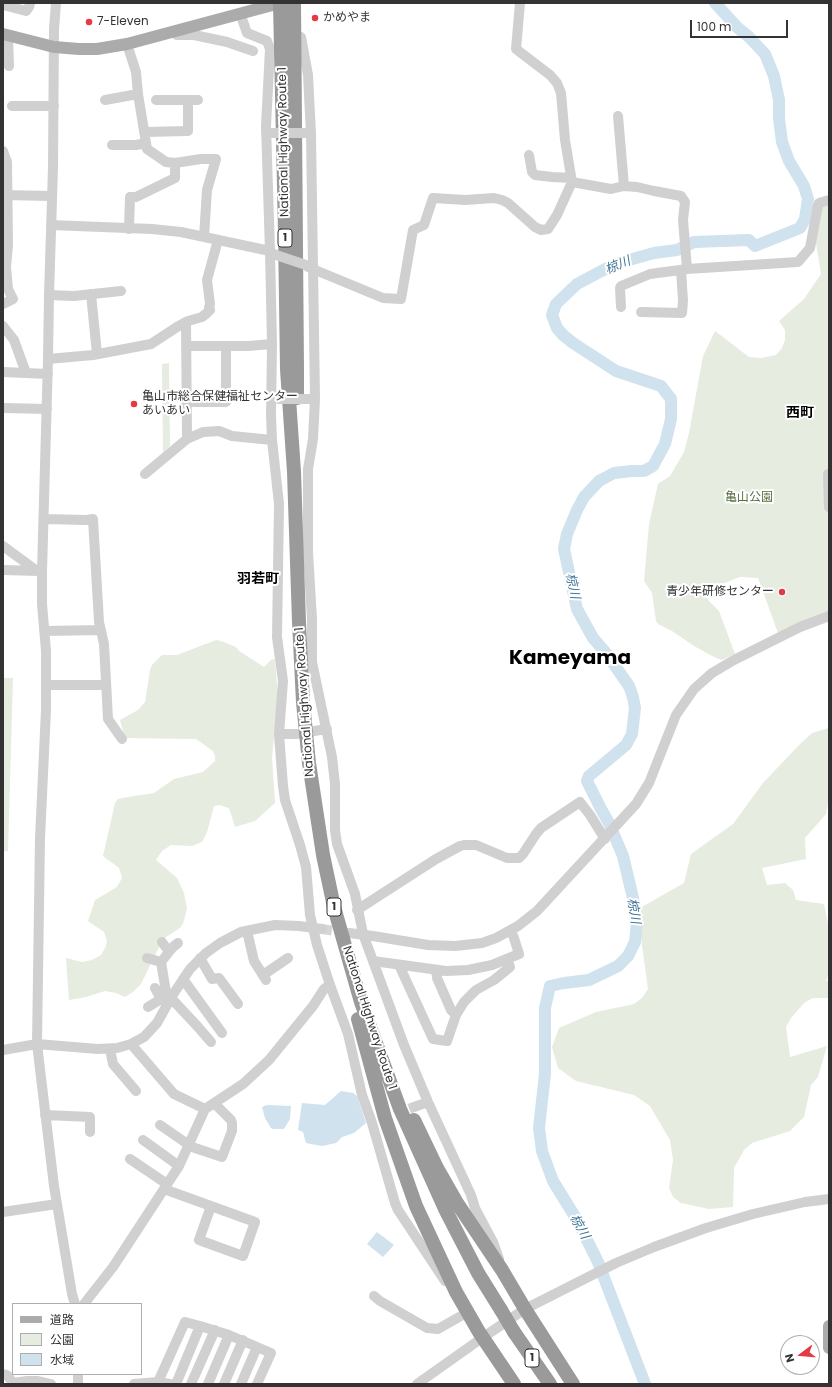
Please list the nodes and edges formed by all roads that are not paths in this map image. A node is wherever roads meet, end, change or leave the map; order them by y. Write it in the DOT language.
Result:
graph roads {
  1 [pos="30,3"];
  2 [pos="56,3"];
  3 [pos="280,3"];
  4 [pos="294,3"];
  5 [pos="520,3"];
  6 [pos="3,4"];
  7 [pos="242,19"];
  8 [pos="176,31"];
  9 [pos="6,35"];
  10 [pos="294,35"];
  11 [pos="127,44"];
  12 [pos="54,47"];
  13 [pos="253,51"];
  14 [pos="9,66"];
  15 [pos="138,94"];
  16 [pos="105,100"];
  17 [pos="156,100"];
  18 [pos="12,106"];
  19 [pos="54,106"];
  20 [pos="618,116"];
  21 [pos="144,132"];
  22 [pos="310,133"];
  23 [pos="268,134"];
  24 [pos="146,143"];
  25 [pos="112,145"];
  26 [pos="3,151"];
  27 [pos="529,155"];
  28 [pos="175,163"];
  29 [pos="5,179"];
  30 [pos="572,180"];
  31 [pos="624,186"];
  32 [pos="5,195"];
  33 [pos="51,196"];
  34 [pos="829,200"];
  35 [pos="51,225"];
  36 [pos="129,229"];
  37 [pos="204,237"];
  38 [pos="218,240"];
  39 [pos="273,253"];
  40 [pos="310,268"];
  41 [pos="684,269"];
  42 [pos="121,291"];
  43 [pos="91,294"];
  44 [pos="49,295"];
  45 [pos="3,304"];
  46 [pos="622,307"];
  47 [pos="641,312"];
  48 [pos="186,322"];
  49 [pos="3,326"];
  50 [pos="272,344"];
  51 [pos="186,346"];
  52 [pos="226,346"];
  53 [pos="96,354"];
  54 [pos="48,358"];
  55 [pos="3,372"];
  56 [pos="26,373"];
  57 [pos="48,374"];
  58 [pos="275,399"];
  59 [pos="313,399"];
  60 [pos="187,402"];
  61 [pos="3,408"];
  62 [pos="47,409"];
  63 [pos="187,438"];
  64 [pos="272,440"];
  65 [pos="294,472"];
  66 [pos="145,474"];
  67 [pos="828,474"];
  68 [pos="829,507"];
  69 [pos="44,519"];
  70 [pos="3,546"];
  71 [pos="3,570"];
  72 [pos="40,571"];
  73 [pos="829,616"];
  74 [pos="101,630"];
  75 [pos="44,631"];
  76 [pos="47,685"];
  77 [pos="105,685"];
  78 [pos="327,729"];
  79 [pos="314,732"];
  80 [pos="279,734"];
  81 [pos="298,734"];
  82 [pos="122,739"];
  83 [pos="606,838"];
  84 [pos="334,907"];
  85 [pos="357,910"];
  86 [pos="317,928"];
  87 [pos="511,930"];
  88 [pos="247,931"];
  89 [pos="349,933"];
  90 [pos="363,934"];
  91 [pos="162,942"];
  92 [pos="178,943"];
  93 [pos="169,952"];
  94 [pos="147,958"];
  95 [pos="200,958"];
  96 [pos="288,958"];
  97 [pos="508,959"];
  98 [pos="373,961"];
  99 [pos="161,962"];
  100 [pos="399,965"];
  101 [pos="436,970"];
  102 [pos="183,978"];
  103 [pos="330,985"];
  104 [pos="155,988"];
  105 [pos="166,1000"];
  106 [pos="361,1002"];
  107 [pos="238,1004"];
  108 [pos="148,1007"];
  109 [pos="456,1015"];
  110 [pos="222,1033"];
  111 [pos="211,1042"];
  112 [pos="37,1044"];
  113 [pos="131,1044"];
  114 [pos="110,1049"];
  115 [pos="3,1050"];
  116 [pos="136,1090"];
  117 [pos="428,1102"];
  118 [pos="209,1106"];
  119 [pos="414,1107"];
  120 [pos="45,1115"];
  121 [pos="160,1125"];
  122 [pos="90,1132"];
  123 [pos="143,1140"];
  124 [pos="189,1146"];
  125 [pos="130,1159"];
  126 [pos="179,1166"];
  127 [pos="165,1186"];
  128 [pos="829,1199"];
  129 [pos="57,1204"];
  130 [pos="210,1206"];
  131 [pos="3,1212"];
  132 [pos="502,1270"];
  133 [pos="456,1292"];
  134 [pos="374,1296"];
  135 [pos="75,1303"];
  136 [pos="85,1303"];
  137 [pos="525,1309"];
  138 [pos="468,1312"];
  139 [pos="200,1326"];
  140 [pos="829,1326"];
  141 [pos="215,1330"];
  142 [pos="229,1335"];
  143 [pos="482,1338"];
  144 [pos="243,1340"];
  145 [pos="257,1347"];
  146 [pos="829,1348"];
  147 [pos="3,1374"];
  148 [pos="161,1383"];
  149 [pos="51,1384"];
  150 [pos="134,1384"];
  151 [pos="176,1384"];
  152 [pos="191,1384"];
  153 [pos="208,1384"];
  154 [pos="224,1384"];
  155 [pos="241,1384"];
  156 [pos="258,1384"];
  157 [pos="417,1384"];
  158 [pos="514,1384"];
  159 [pos="550,1384"];
  160 [pos="573,1384"];
  1 -- 6 [label="street"];
  2 -- 12 [label="street"];
  3 -- 7 [label="main road"];
  3 -- 65 [label="highway, National Highway Route 1 / 1"];
  4 -- 10 [label="highway, National Highway Route 1 / 1"];
  5 -- 30 [label="street"];
  7 -- 8 [label="main road"];
  7 -- 23 [label="street"];
  8 -- 11 [label="main road"];
  8 -- 13 [label="street"];
  9 -- 12 [label="main road"];
  9 -- 14 [label="street"];
  10 -- 22 [label="street"];
  10 -- 65 [label="highway, National Highway Route 1 / 1"];
  11 -- 12 [label="main road"];
  11 -- 15 [label="street"];
  12 -- 19 [label="street"];
  15 -- 16 [label="street"];
  15 -- 21 [label="street"];
  17 -- 21 [label="street"];
  18 -- 19 [label="street"];
  19 -- 33 [label="street"];
  20 -- 31 [label="street"];
  21 -- 24 [label="street"];
  22 -- 23 [label="street, bridge"];
  22 -- 40 [label="street"];
  23 -- 39 [label="street"];
  24 -- 25 [label="street"];
  24 -- 28 [label="street"];
  26 -- 29 [label="street"];
  27 -- 30 [label="street"];
  28 -- 36 [label="street"];
  28 -- 37 [label="street"];
  29 -- 32 [label="street"];
  30 -- 31 [label="street"];
  30 -- 40 [label="street"];
  31 -- 41 [label="street"];
  32 -- 33 [label="street"];
  32 -- 45 [label="street"];
  33 -- 35 [label="street"];
  34 -- 41 [label="street"];
  35 -- 36 [label="street"];
  35 -- 44 [label="street"];
  36 -- 37 [label="street"];
  37 -- 38 [label="street"];
  38 -- 39 [label="street"];
  38 -- 48 [label="street"];
  39 -- 40 [label="street, bridge"];
  39 -- 50 [label="street"];
  40 -- 59 [label="street"];
  41 -- 46 [label="street"];
  41 -- 47 [label="street"];
  42 -- 43 [label="street"];
  43 -- 44 [label="street"];
  43 -- 53 [label="street"];
  44 -- 54 [label="street"];
  48 -- 51 [label="street"];
  48 -- 53 [label="street"];
  49 -- 56 [label="street"];
  50 -- 52 [label="street"];
  50 -- 58 [label="street"];
  51 -- 52 [label="street"];
  51 -- 60 [label="street"];
  52 -- 60 [label="street"];
  53 -- 54 [label="street"];
  54 -- 57 [label="street"];
  55 -- 56 [label="street"];
  56 -- 57 [label="street"];
  57 -- 62 [label="street"];
  58 -- 59 [label="street, bridge"];
  58 -- 64 [label="street"];
  59 -- 78 [label="street"];
  60 -- 63 [label="street"];
  61 -- 62 [label="street"];
  62 -- 69 [label="street"];
  63 -- 64 [label="street"];
  63 -- 66 [label="street"];
  64 -- 80 [label="street"];
  65 -- 84 [label="highway, National Highway Route 1 / 1"];
  67 -- 68 [label="street"];
  69 -- 72 [label="street"];
  69 -- 74 [label="street"];
  70 -- 72 [label="street"];
  71 -- 72 [label="street"];
  72 -- 75 [label="street"];
  73 -- 83 [label="street"];
  74 -- 75 [label="street"];
  74 -- 77 [label="street"];
  75 -- 76 [label="street"];
  76 -- 77 [label="street"];
  76 -- 112 [label="street"];
  77 -- 82 [label="street"];
  78 -- 79 [label="street"];
  78 -- 85 [label="street"];
  80 -- 81 [label="street"];
  80 -- 86 [label="street"];
  83 -- 85 [label="street"];
  83 -- 87 [label="street"];
  84 -- 106 [label="highway, National Highway Route 1 / 1"];
  84 -- 133 [label="highway, 1"];
  85 -- 90 [label="street"];
  86 -- 88 [label="street"];
  86 -- 103 [label="street"];
  87 -- 90 [label="street"];
  87 -- 97 [label="street"];
  88 -- 95 [label="street"];
  88 -- 96 [label="street"];
  89 -- 90 [label="street"];
  90 -- 98 [label="street"];
  91 -- 93 [label="street"];
  92 -- 93 [label="street"];
  93 -- 99 [label="street"];
  94 -- 99 [label="street"];
  95 -- 102 [label="street"];
  95 -- 107 [label="street"];
  97 -- 101 [label="street"];
  97 -- 109 [label="street"];
  98 -- 100 [label="street"];
  98 -- 117 [label="street"];
  99 -- 105 [label="street"];
  100 -- 101 [label="street"];
  100 -- 109 [label="street"];
  101 -- 109 [label="street"];
  102 -- 105 [label="street"];
  102 -- 110 [label="street"];
  103 -- 118 [label="street"];
  103 -- 133 [label="street"];
  104 -- 105 [label="street"];
  105 -- 108 [label="street"];
  105 -- 111 [label="street"];
  105 -- 113 [label="street"];
  106 -- 132 [label="highway, 1"];
  106 -- 159 [label="highway, National Highway Route 1 / 1, bridge"];
  112 -- 114 [label="street"];
  112 -- 115 [label="street"];
  112 -- 120 [label="street"];
  113 -- 114 [label="street"];
  113 -- 118 [label="street"];
  114 -- 116 [label="street"];
  117 -- 119 [label="street"];
  117 -- 132 [label="street"];
  118 -- 124 [label="street"];
  118 -- 124 [label="street"];
  120 -- 122 [label="street"];
  120 -- 129 [label="street"];
  121 -- 124 [label="street"];
  123 -- 126 [label="street"];
  124 -- 126 [label="street"];
  125 -- 127 [label="street"];
  126 -- 127 [label="street"];
  127 -- 130 [label="street"];
  127 -- 136 [label="street"];
  128 -- 137 [label="street"];
  129 -- 131 [label="street"];
  129 -- 135 [label="street"];
  130 -- 130 [label="street"];
  132 -- 137 [label="highway"];
  133 -- 138 [label="highway"];
  134 -- 138 [label="street"];
  137 -- 143 [label="street"];
  137 -- 160 [label="highway"];
  138 -- 143 [label="highway"];
  139 -- 141 [label="street"];
  139 -- 148 [label="street"];
  139 -- 151 [label="street"];
  140 -- 146 [label="main road"];
  141 -- 142 [label="street"];
  141 -- 152 [label="street"];
  142 -- 144 [label="street"];
  142 -- 153 [label="street"];
  143 -- 157 [label="street"];
  143 -- 158 [label="highway"];
  144 -- 145 [label="street"];
  144 -- 154 [label="street"];
  145 -- 155 [label="street"];
  145 -- 156 [label="street"];
  147 -- 149 [label="street"];
  148 -- 150 [label="street"];
}
